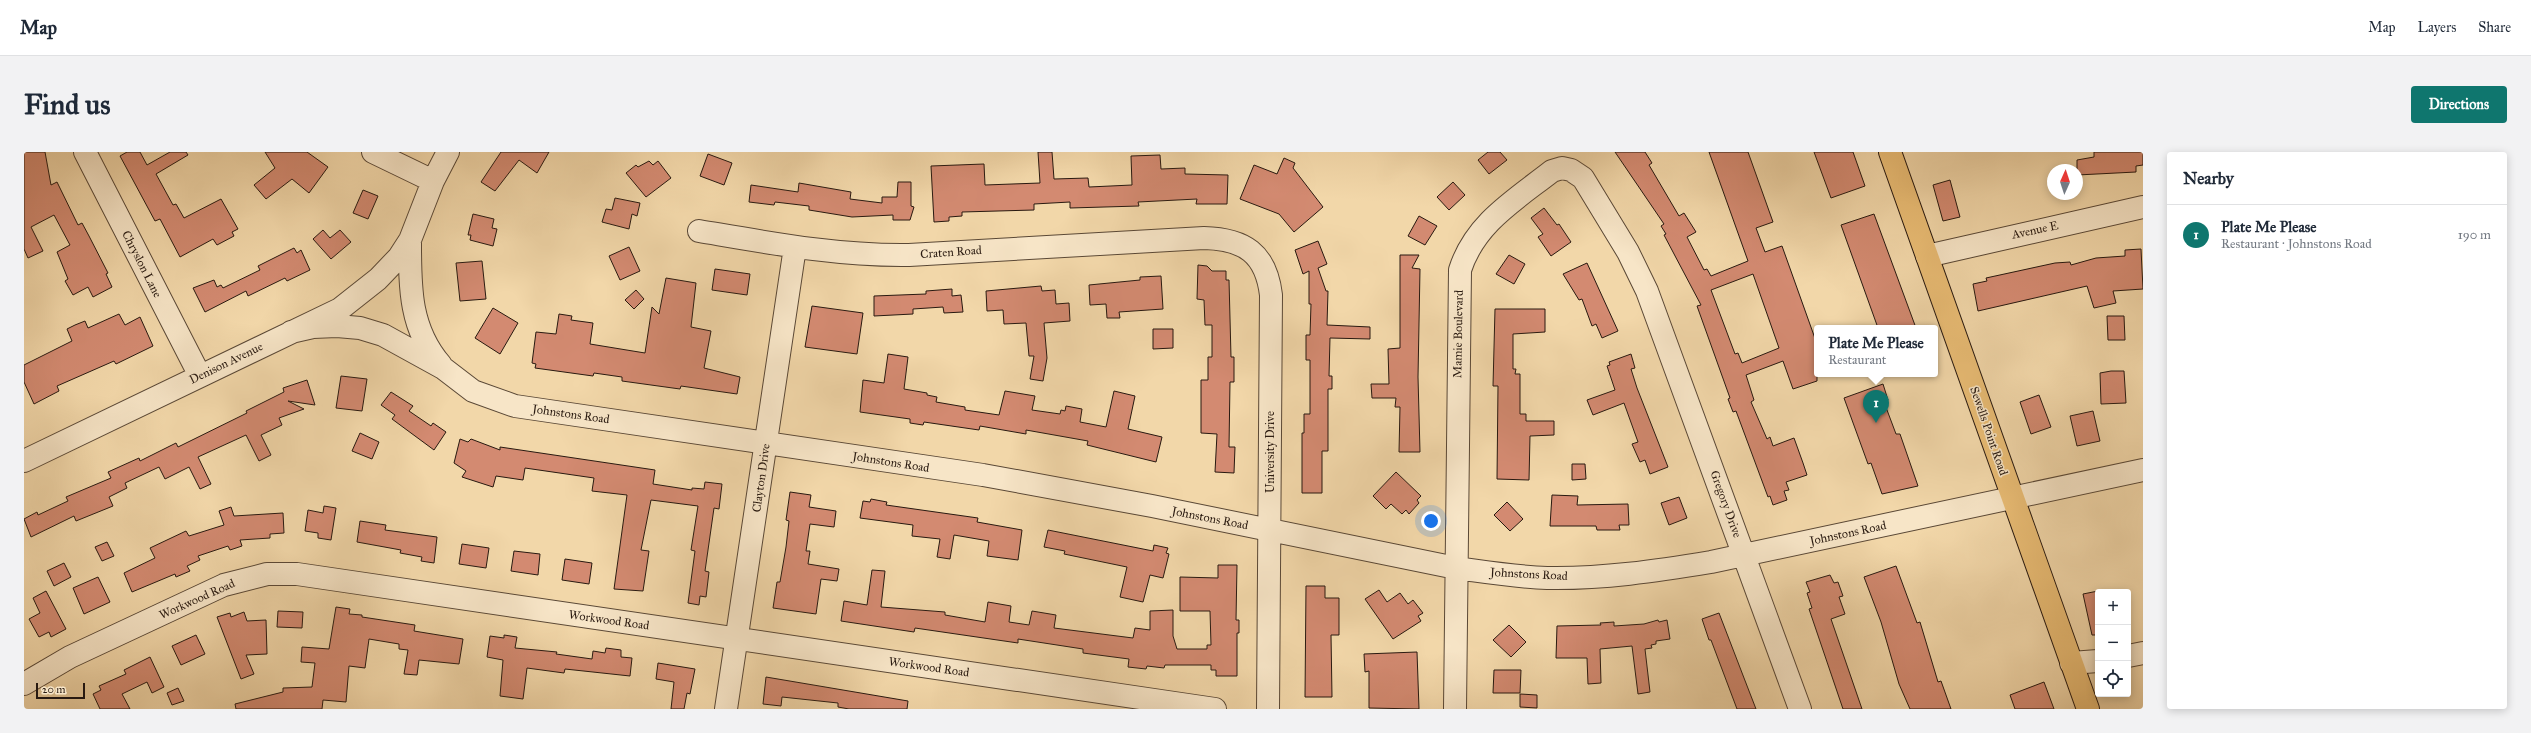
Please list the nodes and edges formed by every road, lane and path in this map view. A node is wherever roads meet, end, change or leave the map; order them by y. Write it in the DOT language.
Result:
graph roads {
  1 [pos="85,152"];
  2 [pos="373,152"];
  3 [pos="448,152"];
  4 [pos="1890,152"];
  5 [pos="433,181"];
  6 [pos="2143,207"];
  7 [pos="700,231"];
  8 [pos="1204,238"];
  9 [pos="410,240"];
  10 [pos="795,247"];
  11 [pos="1927,256"];
  12 [pos="1650,300"];
  13 [pos="291,332"];
  14 [pos="443,368"];
  15 [pos="200,376"];
  16 [pos="767,443"];
  17 [pos="24,461"];
  18 [pos="2143,470"];
  19 [pos="2012,497"];
  20 [pos="1271,530"];
  21 [pos="1744,555"];
  22 [pos="1456,568"];
  23 [pos="738,639"];
  24 [pos="2143,652"];
  25 [pos="2131,655"];
  26 [pos="2095,661"];
  27 [pos="2072,663"];
  28 [pos="24,684"];
  29 [pos="726,709"];
  30 [pos="1215,709"];
  31 [pos="1268,709"];
  32 [pos="1455,709"];
  33 [pos="1800,709"];
  34 [pos="2088,709"];
  1 -- 15 [label="street, Chryslon Lane"];
  2 -- 5 [label="street"];
  3 -- 5 [label="street, Denison Avenue"];
  4 -- 11 [label="main road, Sewells Point Road"];
  5 -- 9 [label="street, Denison Avenue"];
  6 -- 11 [label="street, Avenue E"];
  7 -- 10 [label="street, Craten Road"];
  8 -- 10 [label="street, Craten Road"];
  8 -- 20 [label="street, University Drive"];
  9 -- 13 [label="street, Denison Avenue"];
  9 -- 14 [label="street, Denison Avenue"];
  10 -- 16 [label="street, Clayton Drive"];
  11 -- 19 [label="main road, Sewells Point Road"];
  12 -- 21 [label="street, Gregory Drive"];
  12 -- 22 [label="street, Mamie Boulevard"];
  13 -- 14 [label="street, Johnstons Road"];
  13 -- 15 [label="street, Denison Avenue"];
  14 -- 16 [label="street, Johnstons Road"];
  15 -- 17 [label="street, Denison Avenue"];
  16 -- 20 [label="street, Johnstons Road"];
  16 -- 23 [label="street, Clayton Drive"];
  18 -- 19 [label="street, Johnstons Road"];
  19 -- 21 [label="street, Johnstons Road"];
  19 -- 27 [label="main road, Sewells Point Road"];
  20 -- 22 [label="street, Johnstons Road"];
  20 -- 31 [label="street, University Drive"];
  21 -- 22 [label="street, Johnstons Road"];
  21 -- 33 [label="street, Gregory Drive"];
  22 -- 32 [label="street, Mamie Boulevard"];
  23 -- 28 [label="street, Workwood Road"];
  23 -- 29 [label="street, Clayton Drive"];
  23 -- 30 [label="street, Workwood Road"];
  24 -- 25 [label="street"];
  26 -- 27 [label="street"];
  27 -- 34 [label="main road, Sewells Point Road"];
}
